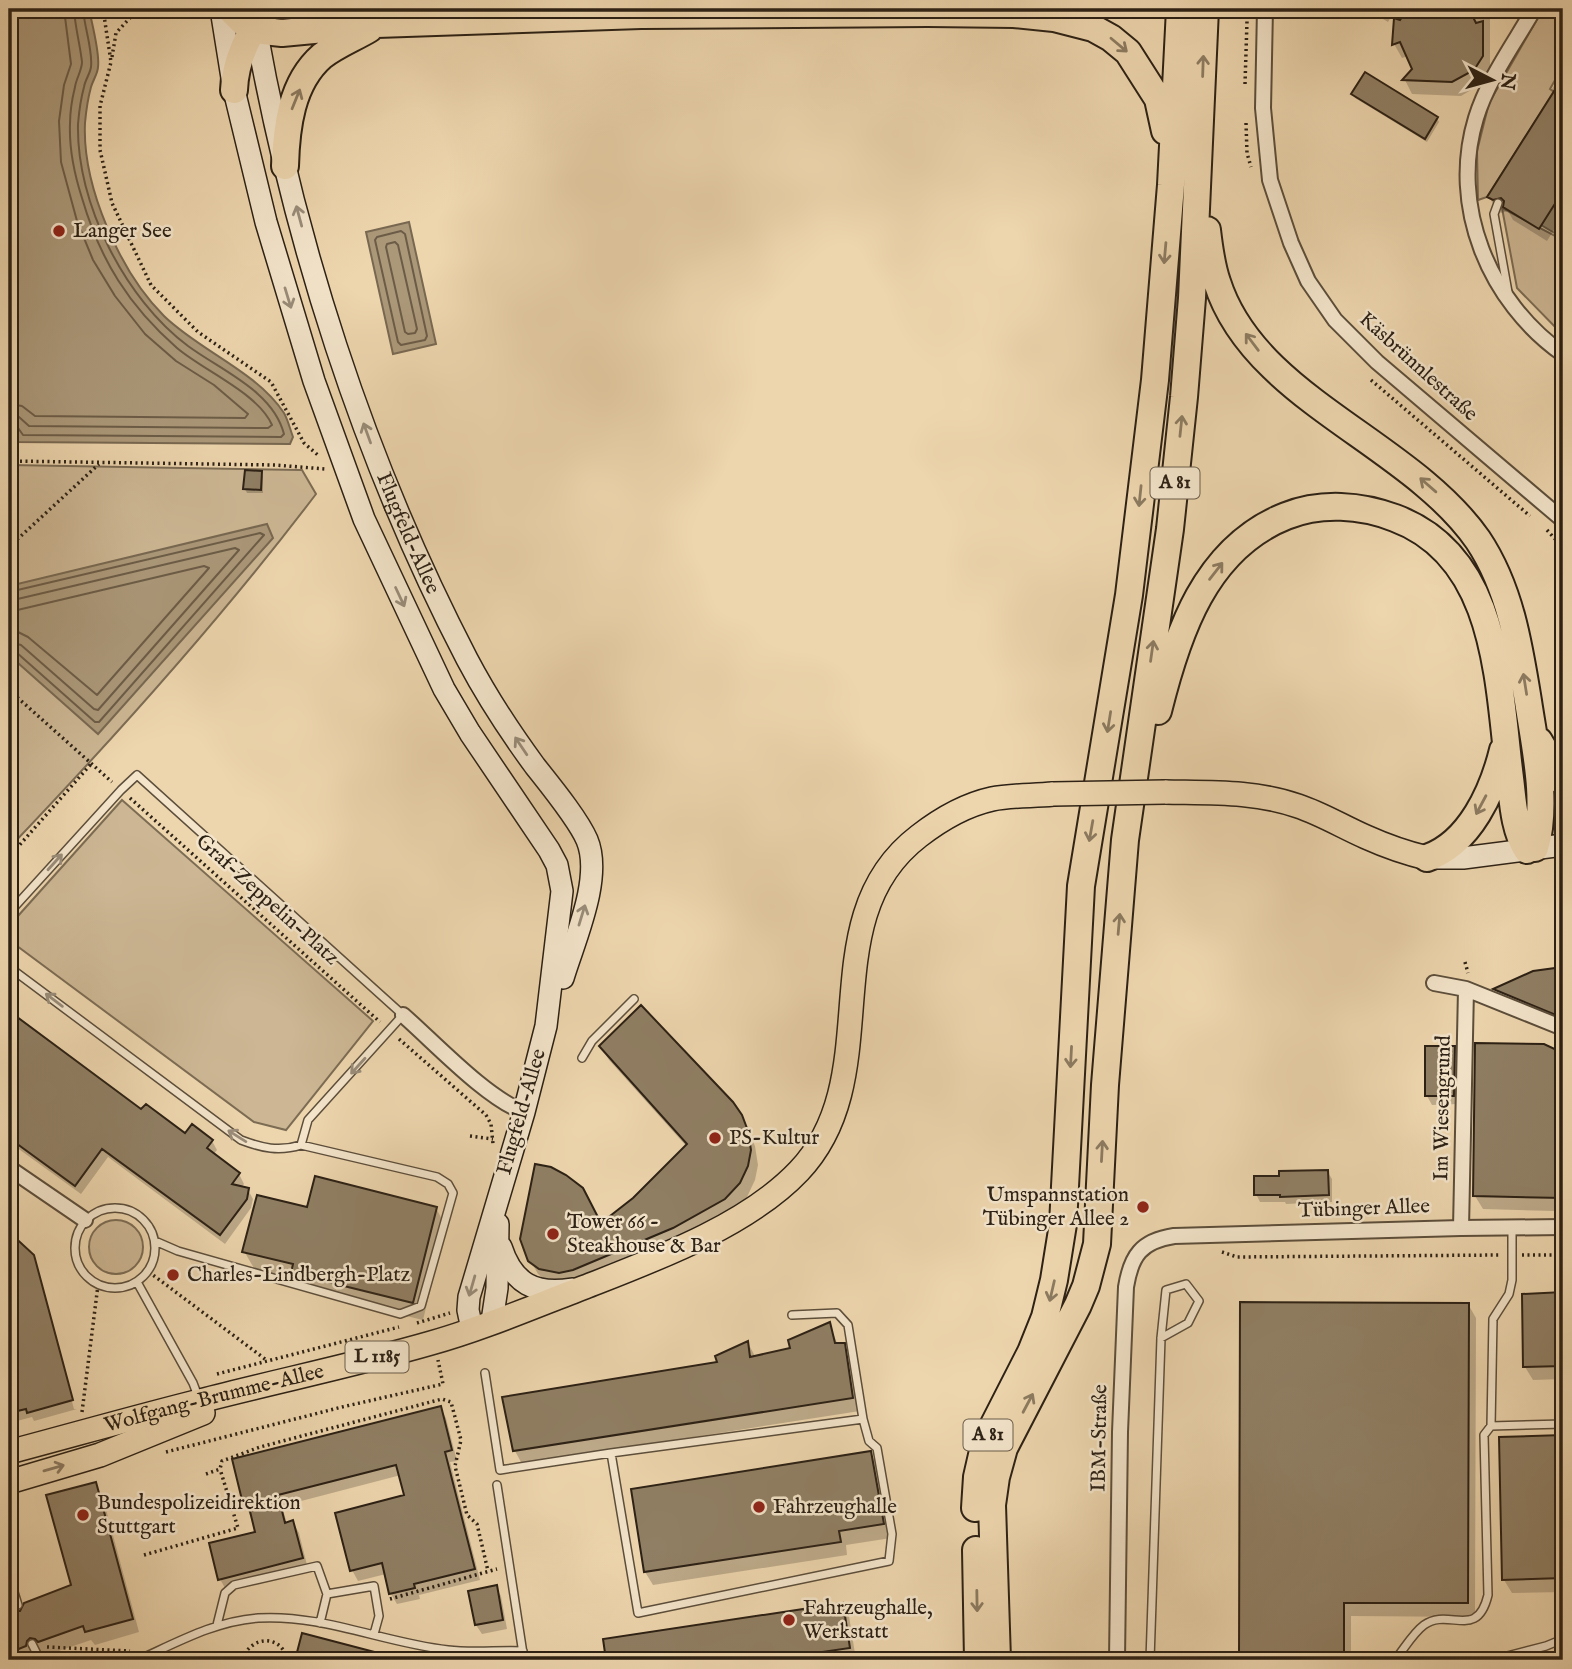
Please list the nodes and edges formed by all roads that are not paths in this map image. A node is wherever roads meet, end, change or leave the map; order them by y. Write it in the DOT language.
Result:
graph roads {
  1 [pos="221,9"];
  2 [pos="230,9"];
  3 [pos="1180,9"];
  4 [pos="1205,9"];
  5 [pos="1265,9"];
  6 [pos="1534,9"];
  7 [pos="258,15"];
  8 [pos="377,24"];
  9 [pos="234,90"];
  10 [pos="1200,123"];
  11 [pos="285,166"];
  12 [pos="1171,185"];
  13 [pos="1498,203"];
  14 [pos="1510,303"];
  15 [pos="1563,354"];
  16 [pos="1563,520"];
  17 [pos="1532,730"];
  18 [pos="1505,741"];
  19 [pos="1563,782"];
  20 [pos="1125,840"];
  21 [pos="1563,845"];
  22 [pos="1531,849"];
  23 [pos="1427,858"];
  24 [pos="9,913"];
  25 [pos="9,967"];
  26 [pos="1434,983"];
  27 [pos="1466,989"];
  28 [pos="634,999"];
  29 [pos="403,1015"];
  30 [pos="546,1026"];
  31 [pos="1563,1028"];
  32 [pos="582,1058"];
  33 [pos="524,1112"];
  34 [pos="301,1145"];
  35 [pos="9,1168"];
  36 [pos="498,1198"];
  37 [pos="85,1220"];
  38 [pos="1461,1227"];
  39 [pos="1513,1227"];
  40 [pos="1563,1227"];
  41 [pos="498,1237"];
  42 [pos="1166,1237"];
  43 [pos="155,1241"];
  44 [pos="137,1282"];
  45 [pos="584,1287"];
  46 [pos="792,1314"];
  47 [pos="482,1325"];
  48 [pos="1161,1338"];
  49 [pos="485,1373"];
  50 [pos="281,1381"];
  51 [pos="200,1401"];
  52 [pos="863,1419"];
  53 [pos="1563,1424"];
  54 [pos="1491,1426"];
  55 [pos="9,1452"];
  56 [pos="611,1452"];
  57 [pos="9,1482"];
  58 [pos="497,1485"];
  59 [pos="9,1576"];
  60 [pos="327,1594"];
  61 [pos="18,1605"];
  62 [pos="320,1623"];
  63 [pos="217,1625"];
  64 [pos="374,1634"];
  65 [pos="1563,1639"];
  66 [pos="34,1646"];
  67 [pos="523,1651"];
  68 [pos="40,1660"];
  69 [pos="138,1660"];
  70 [pos="524,1660"];
  71 [pos="978,1660"];
  72 [pos="997,1660"];
  73 [pos="1117,1660"];
  74 [pos="1150,1660"];
  75 [pos="1395,1660"];
  76 [pos="1492,1660"];
  1 -- 9 [label="main road, Flugfeld-Allee"];
  2 -- 7 [label="highway"];
  3 -- 12 [label="highway, A 81"];
  10 -- 4 [label="highway, A 81, one-way"];
  5 -- 16 [label="street, Käsbrünnlestraße"];
  6 -- 14 [label="street"];
  7 -- 8 [label="highway"];
  7 -- 9 [label="highway"];
  7 -- 11 [label="main road, Flugfeld-Allee"];
  11 -- 8 [label="highway, one-way"];
  8 -- 12 [label="highway, one-way"];
  9 -- 30 [label="main road, Flugfeld-Allee, one-way"];
  17 -- 10 [label="highway, one-way"];
  20 -- 10 [label="highway, A 81, one-way"];
  30 -- 11 [label="main road, Flugfeld-Allee, one-way"];
  12 -- 71 [label="highway, A 81, one-way"];
  13 -- 14 [label="lane"];
  14 -- 15 [label="street"];
  17 -- 19 [label="highway"];
  17 -- 22 [label="highway"];
  20 -- 18 [label="highway, one-way"];
  18 -- 22 [label="highway"];
  18 -- 23 [label="highway, one-way"];
  72 -- 20 [label="highway, A 81, one-way"];
  21 -- 22 [label="main road"];
  22 -- 23 [label="main road"];
  23 -- 45 [label="main road, Wolfgang-Brumme-Allee / L 1185, bridge"];
  24 -- 29 [label="lane, one-way"];
  34 -- 25 [label="lane, one-way"];
  26 -- 27 [label="street"];
  27 -- 31 [label="street"];
  27 -- 38 [label="street, Im Wiesengrund"];
  28 -- 32 [label="lane"];
  29 -- 33 [label="street"];
  29 -- 34 [label="lane, one-way"];
  30 -- 33 [label="main road, Flugfeld-Allee"];
  33 -- 36 [label="main road, Flugfeld-Allee"];
  34 -- 43 [label="lane"];
  35 -- 37 [label="street"];
  36 -- 41 [label="main road, Flugfeld-Allee"];
  36 -- 47 [label="main road, Flugfeld-Allee, one-way"];
  37 -- 43 [label="lane"];
  37 -- 44 [label="lane"];
  38 -- 39 [label="street, Tübinger Allee"];
  38 -- 42 [label="street, Tübinger Allee"];
  39 -- 40 [label="street, Tübinger Allee"];
  39 -- 54 [label="lane"];
  41 -- 45 [label="main road"];
  41 -- 47 [label="main road, Flugfeld-Allee"];
  42 -- 73 [label="street, IBM-Straße"];
  43 -- 44 [label="lane"];
  44 -- 51 [label="lane"];
  45 -- 47 [label="main road, Wolfgang-Brumme-Allee / L 1185"];
  46 -- 52 [label="lane"];
  47 -- 50 [label="main road, Wolfgang-Brumme-Allee / L 1185"];
  48 -- 48 [label="lane"];
  48 -- 74 [label="lane"];
  49 -- 56 [label="lane"];
  50 -- 51 [label="main road, Wolfgang-Brumme-Allee / L 1185"];
  57 -- 50 [label="main road, Wolfgang-Brumme-Allee, one-way"];
  51 -- 55 [label="main road, Wolfgang-Brumme-Allee / L 1185"];
  52 -- 56 [label="lane"];
  52 -- 56 [label="lane"];
  53 -- 54 [label="lane"];
  54 -- 75 [label="lane"];
  58 -- 67 [label="lane"];
  59 -- 61 [label="lane"];
  60 -- 62 [label="lane"];
  60 -- 63 [label="lane"];
  60 -- 64 [label="lane"];
  62 -- 63 [label="lane"];
  62 -- 64 [label="lane"];
  63 -- 69 [label="lane"];
  64 -- 67 [label="lane"];
  65 -- 76 [label="lane"];
  66 -- 68 [label="lane"];
  67 -- 70 [label="lane"];
}
